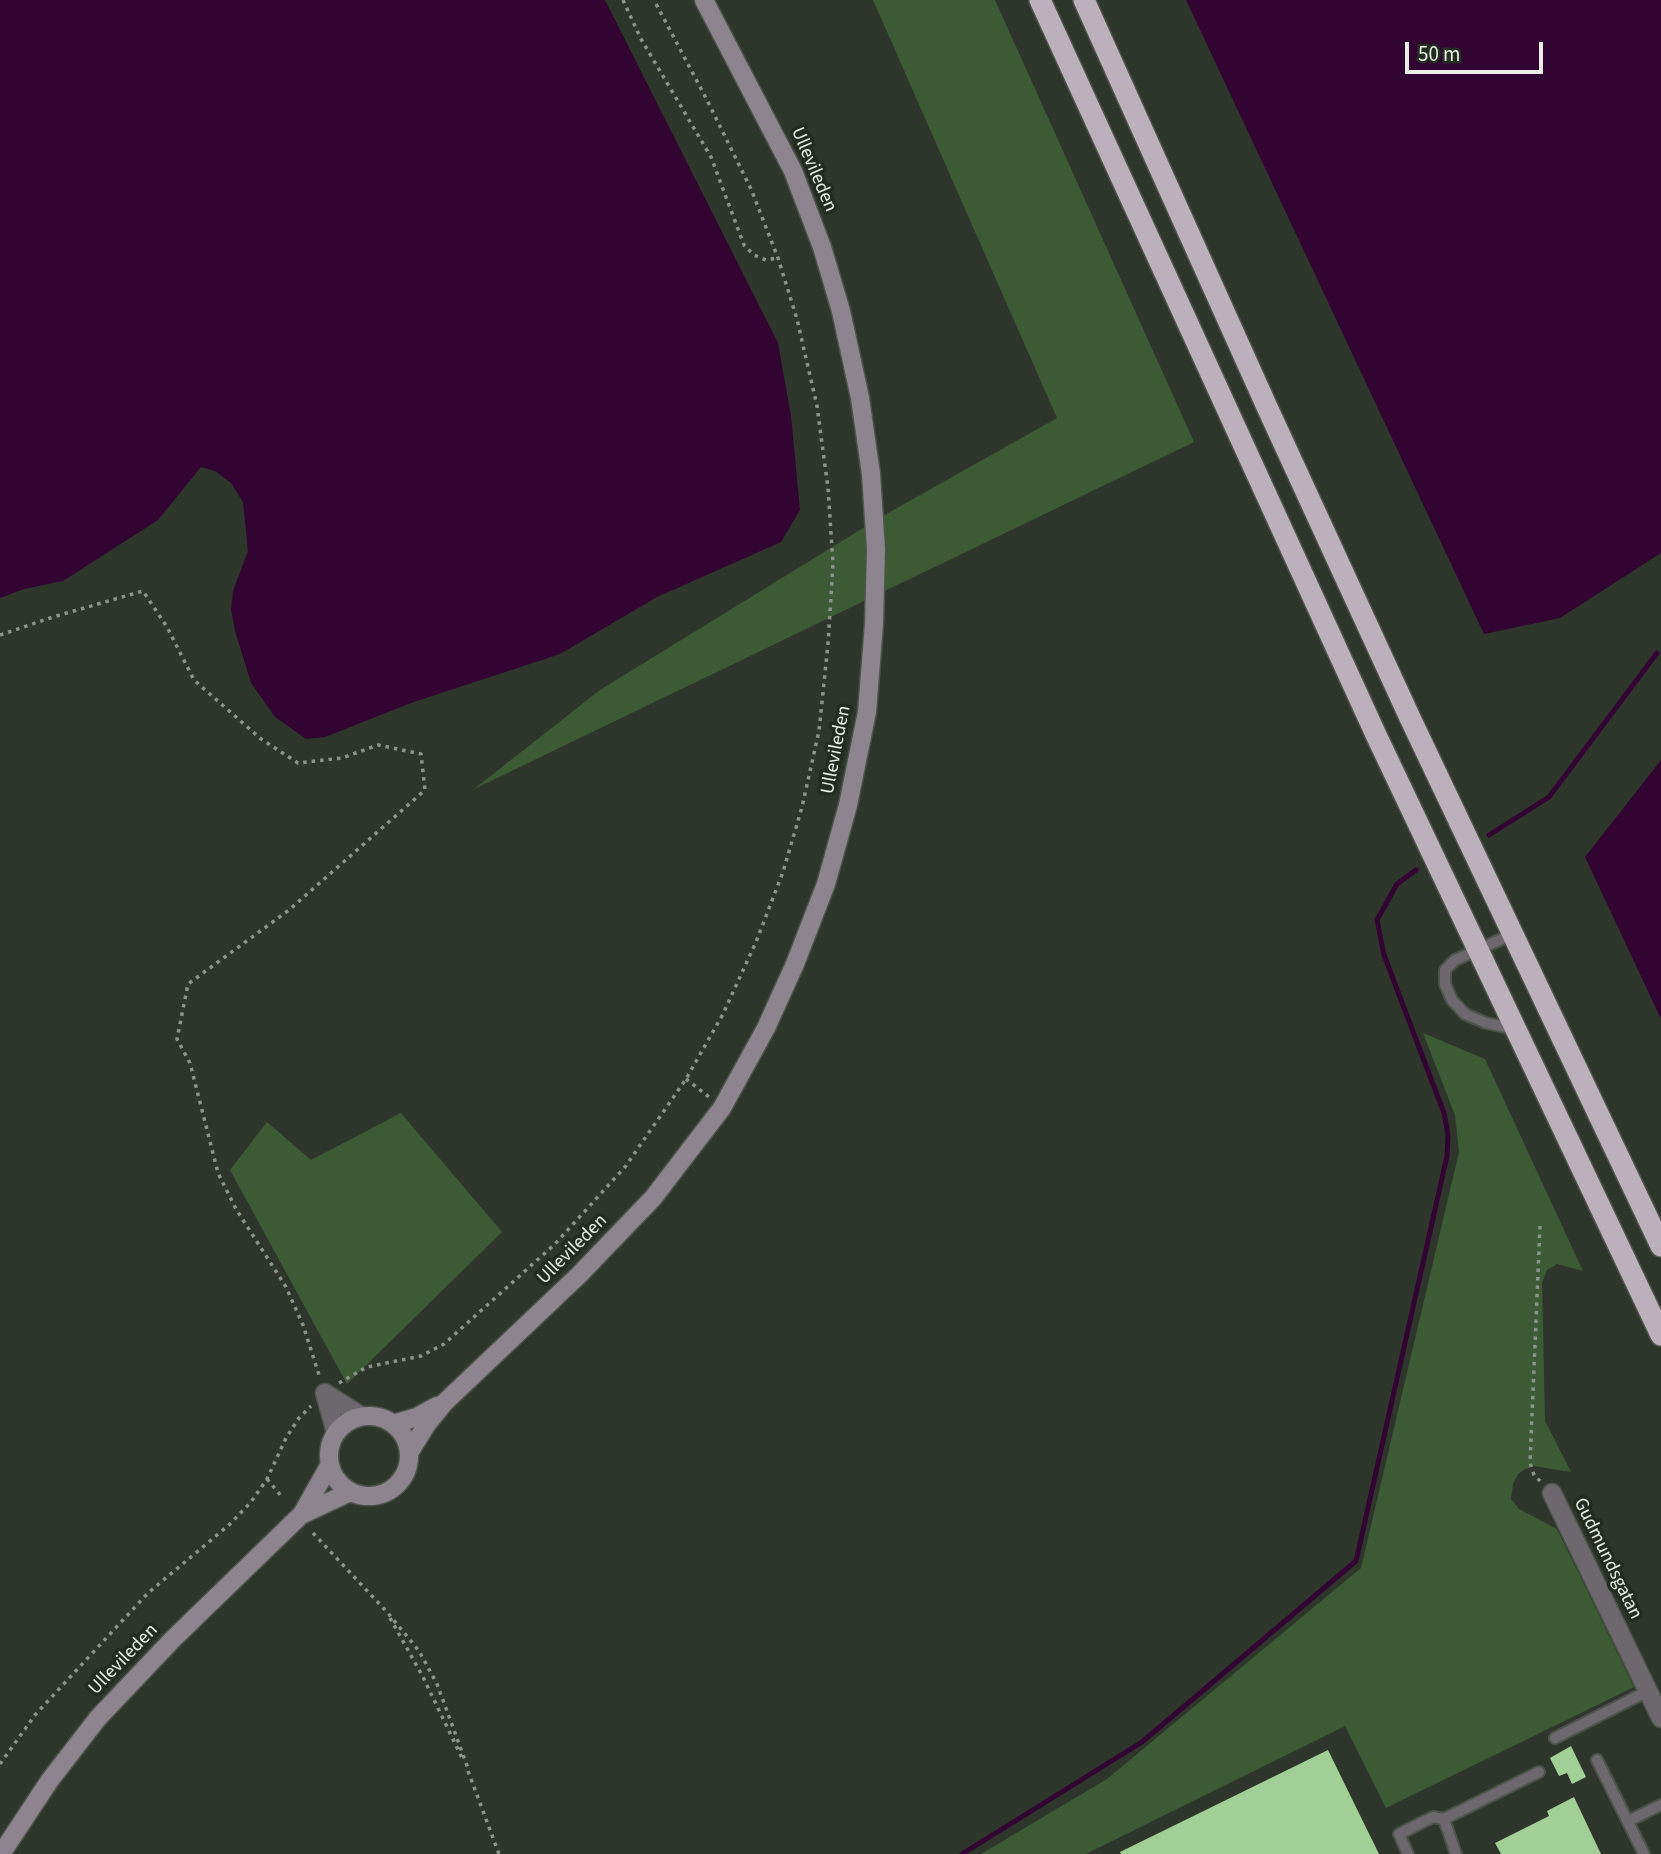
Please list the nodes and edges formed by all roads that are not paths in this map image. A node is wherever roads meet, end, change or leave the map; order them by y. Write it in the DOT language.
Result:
graph roads {
  1 [pos="704,0"];
  2 [pos="1041,0"];
  3 [pos="1084,0"];
  4 [pos="1513,934"];
  5 [pos="1478,949"];
  6 [pos="1515,1030"];
  7 [pos="1661,1246"];
  8 [pos="1661,1335"];
  9 [pos="444,1403"];
  10 [pos="361,1416"];
  11 [pos="393,1424"];
  12 [pos="336,1433"];
  13 [pos="409,1453"];
  14 [pos="329,1466"];
  15 [pos="350,1492"];
  16 [pos="1552,1493"];
  17 [pos="301,1515"];
  18 [pos="1648,1691"];
  19 [pos="1661,1718"];
  20 [pos="1555,1738"];
  21 [pos="1597,1760"];
  22 [pos="1539,1772"];
  23 [pos="1661,1805"];
  24 [pos="1444,1819"];
  25 [pos="1628,1822"];
  26 [pos="1,1854"];
  27 [pos="1408,1854"];
  28 [pos="1456,1854"];
  29 [pos="1644,1854"];
  1 -- 9 [label="main road, Ullevileden"];
  2 -- 5 [label="highway"];
  3 -- 4 [label="highway"];
  4 -- 5 [label="lane"];
  4 -- 7 [label="highway"];
  5 -- 6 [label="highway"];
  5 -- 6 [label="lane"];
  6 -- 8 [label="highway"];
  9 -- 11 [label="main road, Ullevileden"];
  9 -- 13 [label="main road, Ullevileden"];
  10 -- 11 [label="main road"];
  10 -- 12 [label="main road"];
  10 -- 12 [label="street"];
  11 -- 13 [label="main road"];
  12 -- 14 [label="main road"];
  13 -- 15 [label="main road"];
  14 -- 15 [label="main road"];
  14 -- 17 [label="main road, Ullevileden"];
  15 -- 17 [label="main road, Ullevileden"];
  16 -- 18 [label="street, Gudmundsgatan"];
  17 -- 26 [label="main road, Ullevileden"];
  18 -- 19 [label="street, Gudmundsgatan"];
  18 -- 20 [label="lane"];
  21 -- 25 [label="lane"];
  22 -- 24 [label="lane"];
  23 -- 25 [label="lane"];
  24 -- 27 [label="lane"];
  24 -- 28 [label="lane"];
  25 -- 29 [label="lane"];
}
